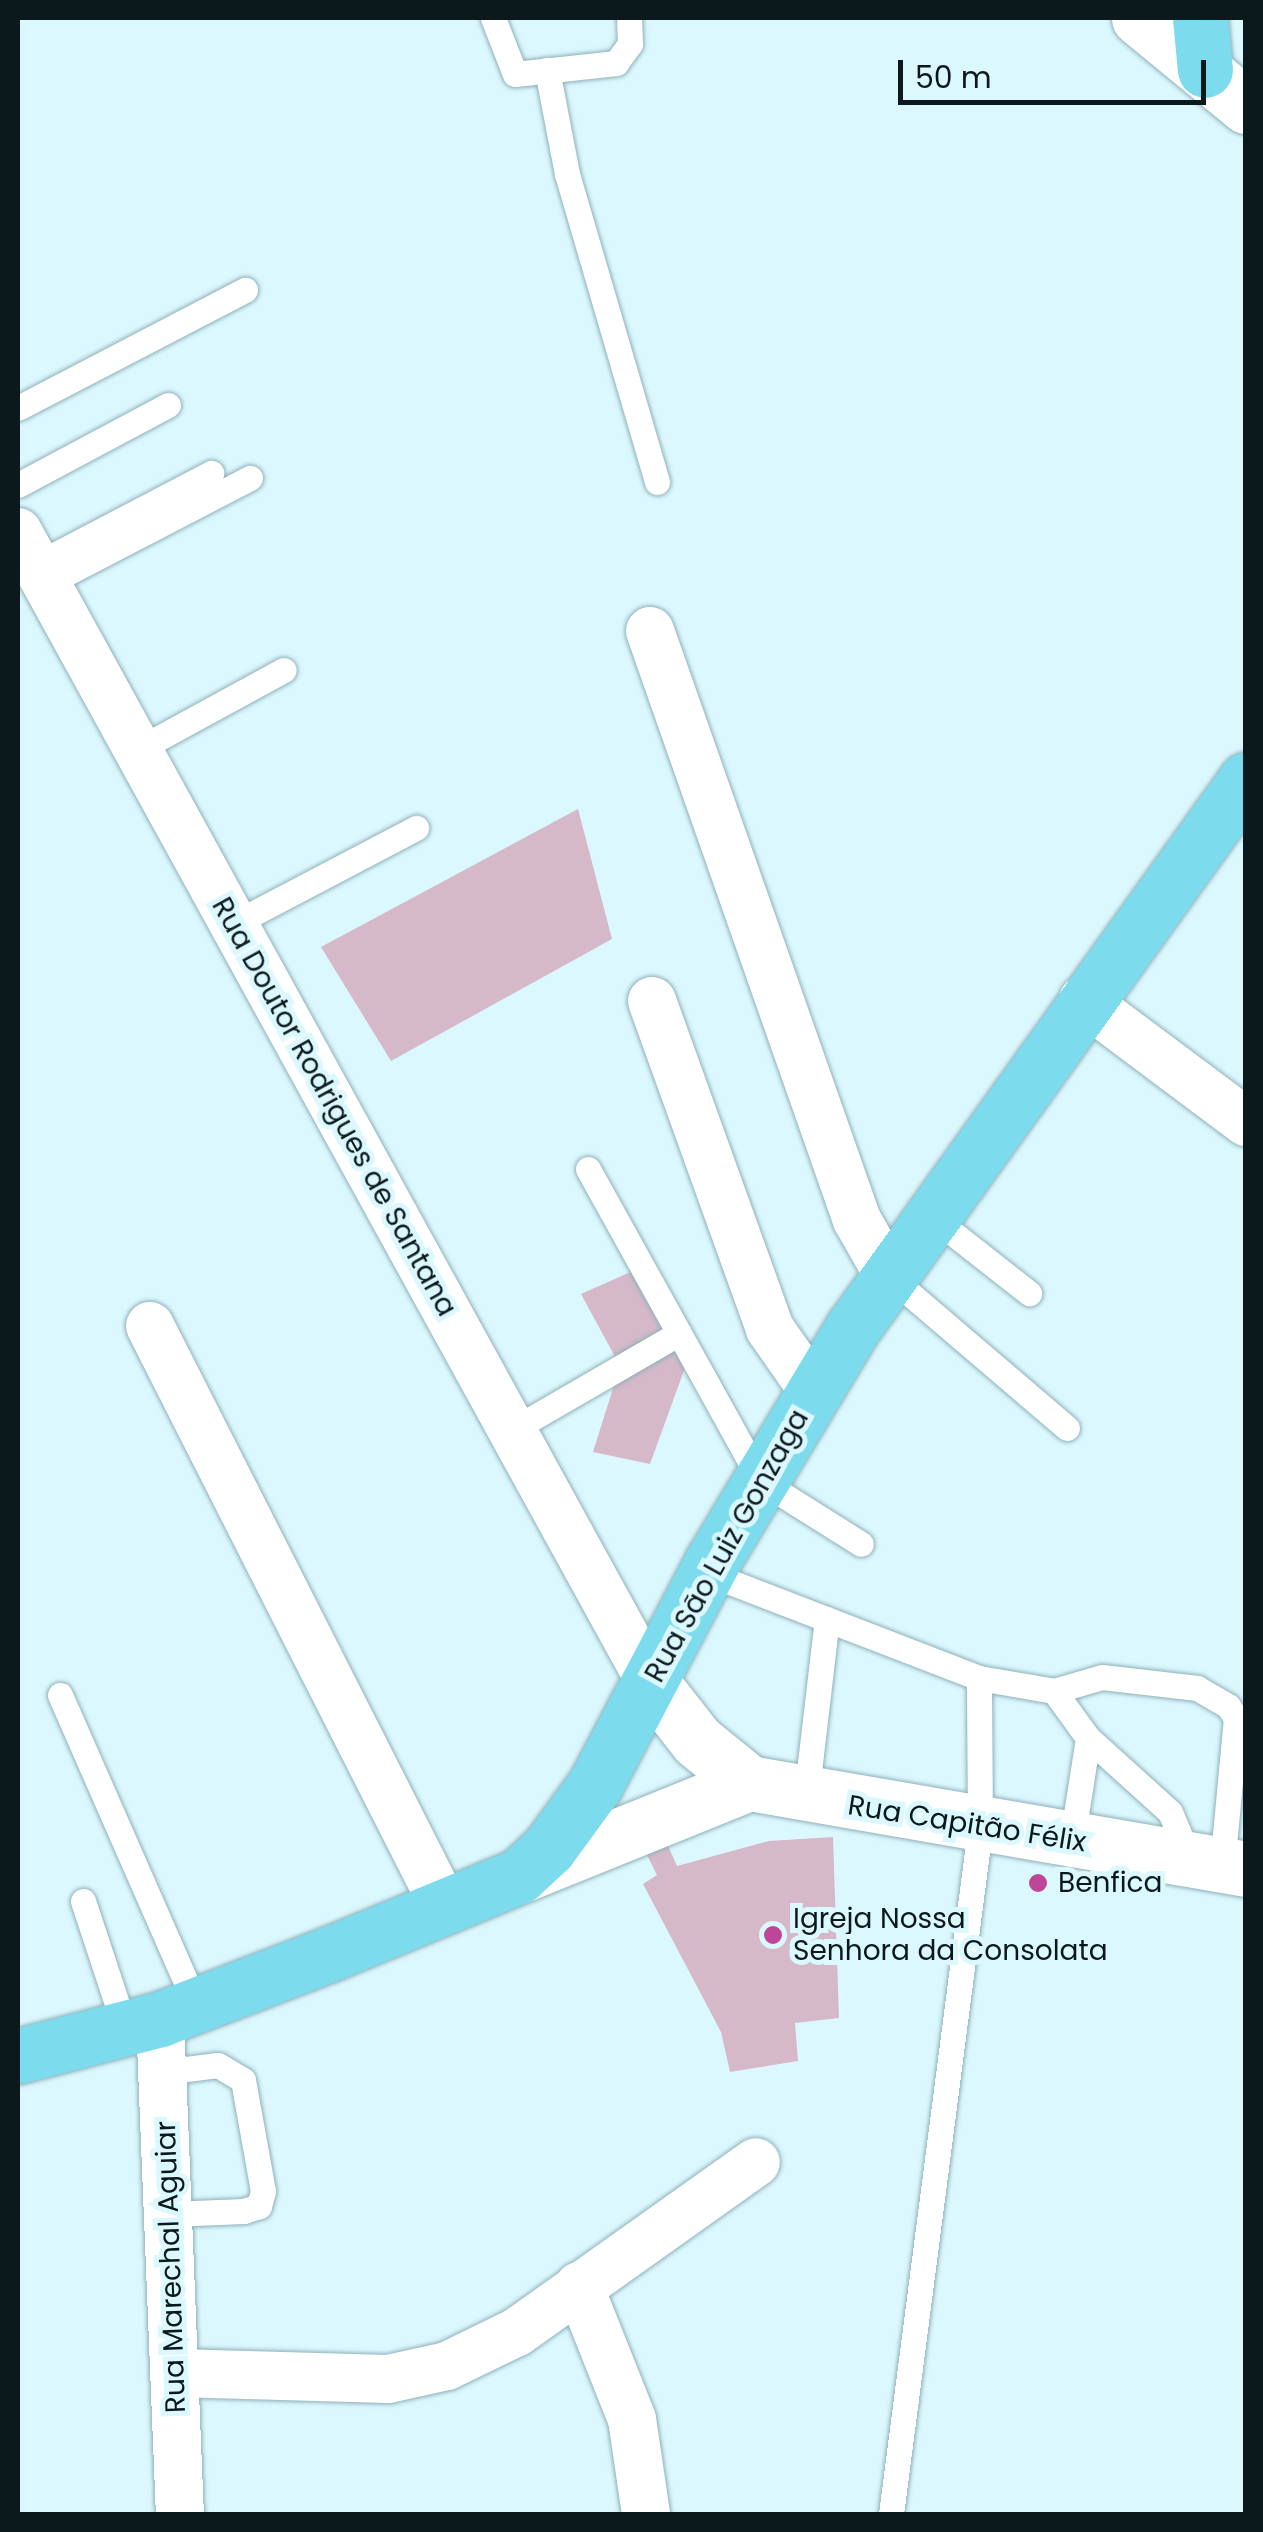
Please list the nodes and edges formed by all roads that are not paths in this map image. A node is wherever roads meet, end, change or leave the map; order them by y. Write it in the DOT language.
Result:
graph roads {
  1 [pos="493,18"];
  2 [pos="630,18"];
  3 [pos="1139,18"];
  4 [pos="1202,44"];
  5 [pos="547,70"];
  6 [pos="1246,106"];
  7 [pos="245,290"];
  8 [pos="168,405"];
  9 [pos="18,408"];
  10 [pos="211,473"];
  11 [pos="250,478"];
  12 [pos="657,482"];
  13 [pos="18,485"];
  14 [pos="33,560"];
  15 [pos="650,631"];
  16 [pos="284,670"];
  17 [pos="137,750"];
  18 [pos="1246,780"];
  19 [pos="416,828"];
  20 [pos="233,924"];
  21 [pos="1084,1000"];
  22 [pos="652,1001"];
  23 [pos="1246,1122"];
  24 [pos="588,1168"];
  25 [pos="931,1216"];
  26 [pos="889,1276"];
  27 [pos="1029,1293"];
  28 [pos="150,1326"];
  29 [pos="679,1332"];
  30 [pos="814,1392"];
  31 [pos="1067,1428"];
  32 [pos="512,1430"];
  33 [pos="761,1481"];
  34 [pos="861,1544"];
  35 [pos="707,1573"];
  36 [pos="827,1620"];
  37 [pos="979,1678"];
  38 [pos="650,1681"];
  39 [pos="1054,1690"];
  40 [pos="60,1695"];
  41 [pos="1088,1738"];
  42 [pos="750,1783"];
  43 [pos="806,1796"];
  44 [pos="980,1829"];
  45 [pos="1072,1840"];
  46 [pos="1219,1865"];
  47 [pos="519,1876"];
  48 [pos="82,1901"];
  49 [pos="444,1906"];
  50 [pos="161,2031"];
  51 [pos="18,2056"];
  52 [pos="756,2162"];
  53 [pos="169,2214"];
  54 [pos="579,2286"];
  55 [pos="176,2374"];
  56 [pos="180,2514"];
  57 [pos="646,2514"];
  58 [pos="891,2514"];
  1 -- 5 [label="lane"];
  2 -- 5 [label="lane"];
  3 -- 4 [label="street"];
  4 -- 6 [label="street"];
  5 -- 12 [label="lane"];
  7 -- 9 [label="lane"];
  8 -- 13 [label="lane"];
  10 -- 14 [label="lane"];
  11 -- 14 [label="lane"];
  14 -- 17 [label="street, Rua Doutor Rodrigues de Santana"];
  15 -- 26 [label="street"];
  16 -- 17 [label="lane"];
  17 -- 20 [label="street, Rua Doutor Rodrigues de Santana"];
  18 -- 21 [label="main road, Rua São Luiz Gonzaga"];
  19 -- 20 [label="lane"];
  20 -- 32 [label="street, Rua Doutor Rodrigues de Santana"];
  21 -- 23 [label="street"];
  21 -- 25 [label="main road, Rua São Luiz Gonzaga"];
  22 -- 30 [label="street"];
  24 -- 29 [label="lane"];
  25 -- 26 [label="main road, Rua São Luiz Gonzaga"];
  25 -- 27 [label="lane"];
  26 -- 30 [label="main road, Rua São Luiz Gonzaga"];
  26 -- 31 [label="lane"];
  28 -- 49 [label="street"];
  29 -- 32 [label="lane"];
  29 -- 33 [label="lane"];
  30 -- 33 [label="main road, Rua São Luiz Gonzaga"];
  32 -- 38 [label="street, Rua Doutor Rodrigues de Santana"];
  33 -- 34 [label="lane"];
  33 -- 35 [label="main road, Rua São Luiz Gonzaga"];
  35 -- 36 [label="lane"];
  35 -- 38 [label="main road, Rua São Luiz Gonzaga"];
  36 -- 37 [label="lane"];
  36 -- 43 [label="lane"];
  37 -- 39 [label="lane"];
  37 -- 44 [label="lane"];
  38 -- 42 [label="street, Rua Capitão Félix"];
  38 -- 47 [label="main road, Rua São Luiz Gonzaga"];
  39 -- 41 [label="lane"];
  39 -- 46 [label="lane"];
  40 -- 50 [label="lane"];
  41 -- 45 [label="lane"];
  41 -- 46 [label="lane"];
  42 -- 43 [label="street, Rua Capitão Félix"];
  42 -- 47 [label="street"];
  43 -- 44 [label="street, Rua Capitão Félix"];
  44 -- 45 [label="street, Rua Capitão Félix"];
  44 -- 58 [label="lane"];
  45 -- 46 [label="street, Rua Capitão Félix"];
  47 -- 49 [label="main road, Rua São Luiz Gonzaga"];
  48 -- 50 [label="lane"];
  49 -- 50 [label="main road, Rua São Luiz Gonzaga"];
  50 -- 51 [label="main road, Rua São Luiz Gonzaga"];
  50 -- 53 [label="street, Rua Marechal Aguiar"];
  50 -- 53 [label="lane"];
  52 -- 54 [label="street"];
  53 -- 55 [label="street, Rua Marechal Aguiar"];
  54 -- 55 [label="street"];
  54 -- 57 [label="street"];
  55 -- 56 [label="street, Rua Marechal Aguiar"];
}
